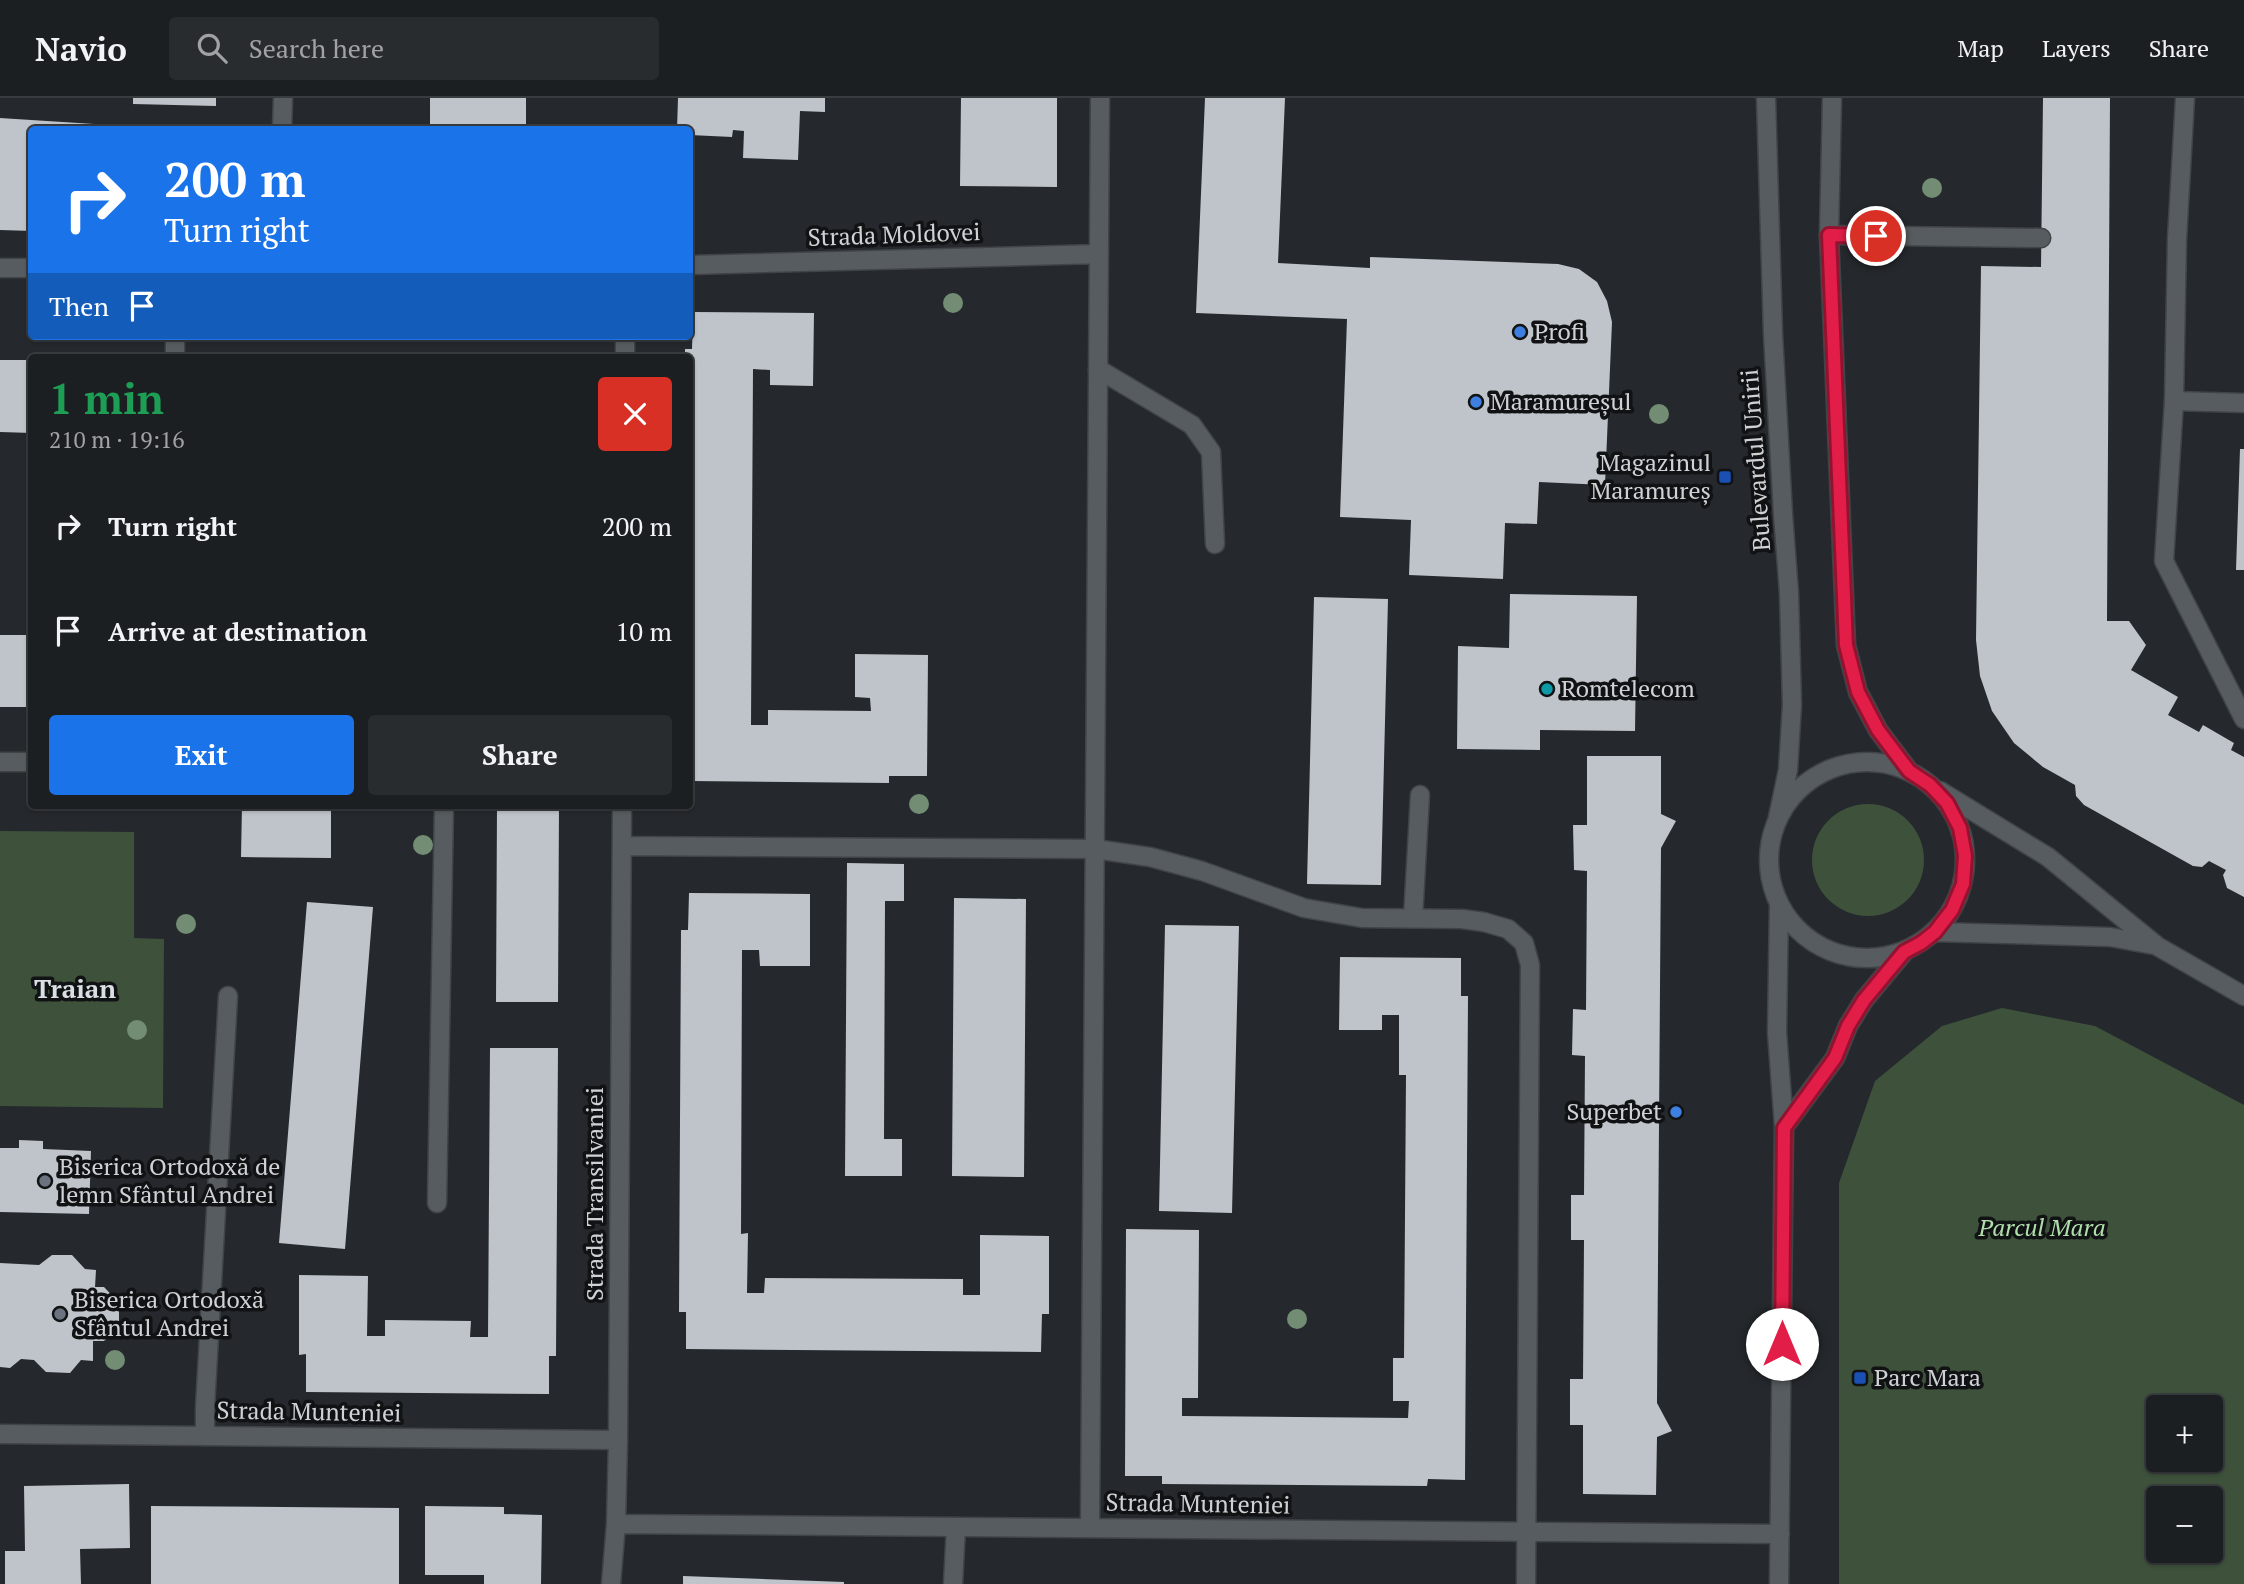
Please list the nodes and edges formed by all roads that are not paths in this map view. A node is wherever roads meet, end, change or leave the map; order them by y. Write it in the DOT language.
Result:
graph roads {
  1 [pos="283,98"];
  2 [pos="1100,98"];
  3 [pos="1766,98"];
  4 [pos="1832,98"];
  5 [pos="2185,98"];
  6 [pos="282,126"];
  7 [pos="1829,235"];
  8 [pos="2042,238"];
  9 [pos="1099,254"];
  10 [pos="693,265"];
  11 [pos="0,268"];
  12 [pos="28,268"];
  13 [pos="1098,369"];
  14 [pos="2174,401"];
  15 [pos="2244,403"];
  16 [pos="1215,544"];
  17 [pos="2244,719"];
  18 [pos="0,762"];
  19 [pos="28,762"];
  20 [pos="1909,771"];
  21 [pos="1930,785"];
  22 [pos="1420,795"];
  23 [pos="444,809"];
  24 [pos="622,809"];
  25 [pos="1778,817"];
  26 [pos="622,846"];
  27 [pos="1095,849"];
  28 [pos="1779,905"];
  29 [pos="1413,918"];
  30 [pos="1935,932"];
  31 [pos="2157,946"];
  32 [pos="1904,952"];
  33 [pos="228,996"];
  34 [pos="2244,996"];
  35 [pos="1784,1128"];
  36 [pos="437,1203"];
  37 [pos="0,1434"];
  38 [pos="205,1436"];
  39 [pos="618,1440"];
  40 [pos="616,1524"];
  41 [pos="956,1527"];
  42 [pos="1090,1528"];
  43 [pos="1526,1532"];
  44 [pos="1780,1534"];
  45 [pos="611,1584"];
  46 [pos="953,1584"];
  47 [pos="1525,1584"];
  48 [pos="1779,1584"];
  1 -- 6 [label="street"];
  2 -- 9 [label="street"];
  3 -- 25 [label="street, Bulevardul Unirii"];
  4 -- 7 [label="street, Bulevardul Unirii"];
  5 -- 14 [label="street"];
  7 -- 8 [label="street"];
  7 -- 20 [label="street, Bulevardul Unirii"];
  9 -- 10 [label="street, Strada Moldovei"];
  9 -- 13 [label="street"];
  11 -- 12 [label="street"];
  13 -- 16 [label="street"];
  13 -- 27 [label="street"];
  14 -- 15 [label="street"];
  14 -- 17 [label="street"];
  18 -- 19 [label="street"];
  20 -- 21 [label="street, Bulevardul Unirii"];
  20 -- 25 [label="street, Bulevardul Unirii"];
  21 -- 30 [label="street, Bulevardul Unirii"];
  21 -- 31 [label="street"];
  22 -- 29 [label="street"];
  23 -- 36 [label="street"];
  24 -- 26 [label="street, Strada Transilvaniei"];
  25 -- 28 [label="street, Bulevardul Unirii"];
  26 -- 27 [label="street"];
  26 -- 39 [label="street, Strada Transilvaniei"];
  27 -- 29 [label="street"];
  27 -- 42 [label="street"];
  28 -- 32 [label="street, Bulevardul Unirii"];
  28 -- 35 [label="street, Bulevardul Unirii"];
  29 -- 43 [label="street"];
  30 -- 31 [label="street"];
  30 -- 32 [label="street, Bulevardul Unirii"];
  31 -- 34 [label="street"];
  32 -- 35 [label="street, Bulevardul Unirii"];
  33 -- 38 [label="street"];
  35 -- 44 [label="street, Bulevardul Unirii"];
  37 -- 38 [label="street, Strada Munteniei"];
  38 -- 39 [label="street, Strada Munteniei"];
  39 -- 40 [label="street, Strada Transilvaniei"];
  40 -- 41 [label="street, Strada Munteniei"];
  40 -- 45 [label="street, Strada Transilvaniei"];
  41 -- 42 [label="street, Strada Munteniei"];
  41 -- 46 [label="street"];
  42 -- 43 [label="street, Strada Munteniei"];
  43 -- 44 [label="street, Strada Munteniei"];
  43 -- 47 [label="street"];
  44 -- 48 [label="street, Bulevardul Unirii"];
}
